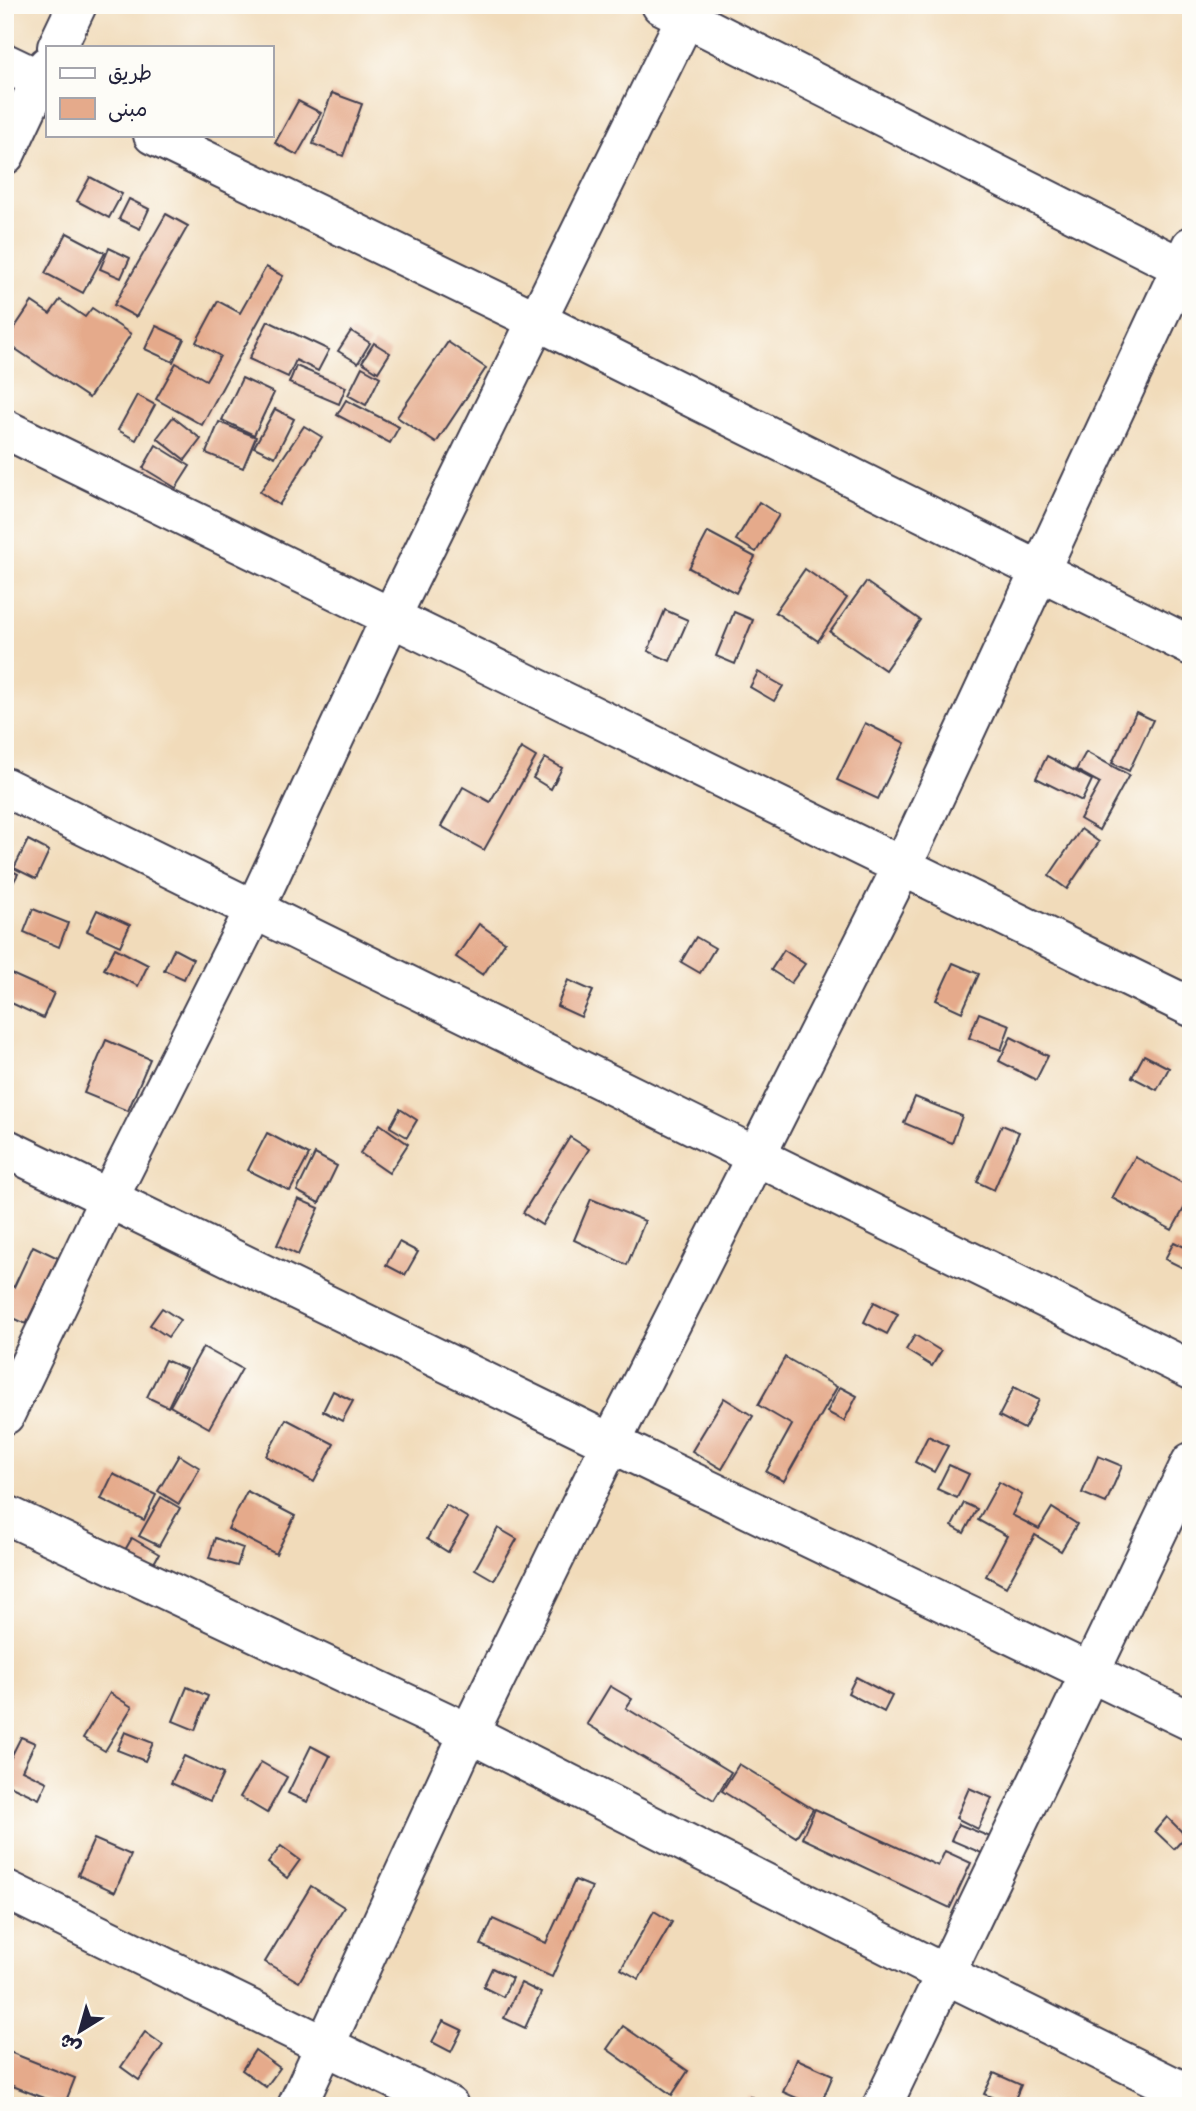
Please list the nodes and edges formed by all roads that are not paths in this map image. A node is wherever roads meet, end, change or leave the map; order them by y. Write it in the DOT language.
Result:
graph roads {
  1 [pos="77,5"];
  2 [pos="680,9"];
  3 [pos="58,46"];
  4 [pos="5,63"];
  5 [pos="46,69"];
  6 [pos="46,73"];
  7 [pos="155,136"];
  8 [pos="5,155"];
  9 [pos="1187,262"];
  10 [pos="538,321"];
  11 [pos="5,429"];
  12 [pos="1040,572"];
  13 [pos="391,617"];
  14 [pos="1191,646"];
  15 [pos="5,787"];
  16 [pos="903,865"];
  17 [pos="255,908"];
  18 [pos="1191,1007"];
  19 [pos="5,1147"];
  20 [pos="756,1155"];
  21 [pos="109,1198"];
  22 [pos="1191,1370"];
  23 [pos="5,1415"];
  24 [pos="611,1443"];
  25 [pos="1191,1462"];
  26 [pos="5,1514"];
  27 [pos="1089,1671"];
  28 [pos="1191,1721"];
  29 [pos="469,1733"];
  30 [pos="5,1889"];
  31 [pos="945,1974"];
  32 [pos="325,2044"];
  33 [pos="1191,2095"];
  34 [pos="297,2106"];
  35 [pos="449,2106"];
  36 [pos="881,2106"];
  1 -- 3 [label="street"];
  2 -- 9 [label="street"];
  2 -- 10 [label="street"];
  4 -- 5 [label="street"];
  6 -- 8 [label="street"];
  7 -- 10 [label="street"];
  9 -- 12 [label="street"];
  10 -- 12 [label="street"];
  10 -- 13 [label="street"];
  11 -- 13 [label="street"];
  12 -- 14 [label="street"];
  12 -- 16 [label="street"];
  13 -- 16 [label="street"];
  13 -- 17 [label="street"];
  15 -- 17 [label="street"];
  16 -- 18 [label="street"];
  16 -- 20 [label="street"];
  17 -- 20 [label="street"];
  17 -- 21 [label="street"];
  19 -- 21 [label="street"];
  20 -- 22 [label="street"];
  20 -- 24 [label="street"];
  21 -- 23 [label="street"];
  21 -- 24 [label="street"];
  24 -- 27 [label="street"];
  24 -- 29 [label="street"];
  25 -- 27 [label="street"];
  26 -- 29 [label="street"];
  27 -- 28 [label="street"];
  27 -- 31 [label="street"];
  29 -- 31 [label="street"];
  29 -- 32 [label="street"];
  30 -- 32 [label="street"];
  31 -- 33 [label="street"];
  31 -- 36 [label="street"];
  32 -- 34 [label="street"];
  32 -- 35 [label="street"];
}
